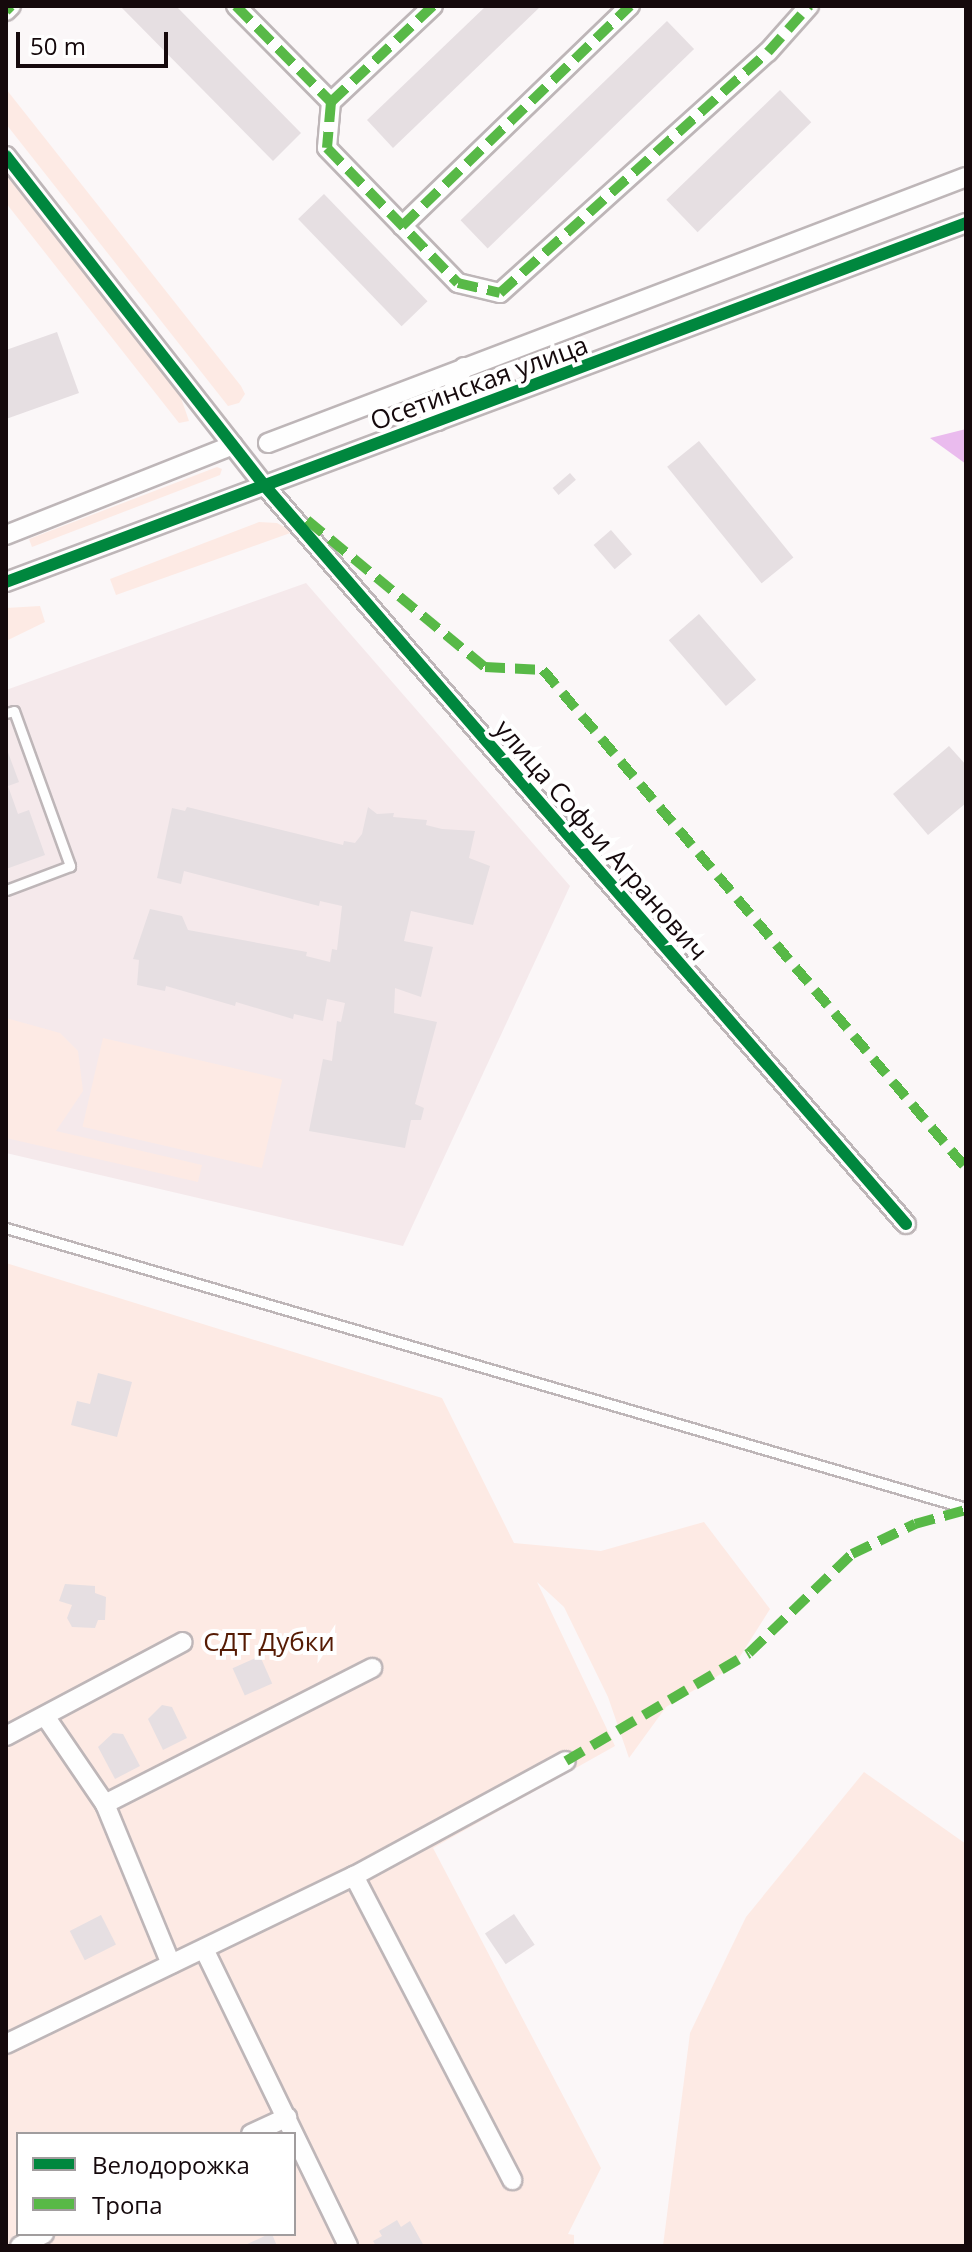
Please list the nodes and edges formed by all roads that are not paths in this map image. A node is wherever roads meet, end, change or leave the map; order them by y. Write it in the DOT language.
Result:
graph roads {
  1 [pos="11,6"];
  2 [pos="236,6"];
  3 [pos="433,6"];
  4 [pos="630,6"];
  5 [pos="809,6"];
  6 [pos="6,11"];
  7 [pos="331,102"];
  8 [pos="6,156"];
  9 [pos="966,177"];
  10 [pos="966,223"];
  11 [pos="402,226"];
  12 [pos="464,367"];
  13 [pos="438,421"];
  14 [pos="268,443"];
  15 [pos="233,445"];
  16 [pos="264,485"];
  17 [pos="6,535"];
  18 [pos="6,582"];
  19 [pos="6,713"];
  20 [pos="6,890"];
  21 [pos="906,1224"];
  22 [pos="6,1228"];
  23 [pos="966,1508"];
  24 [pos="183,1642"];
  25 [pos="372,1668"];
  26 [pos="45,1716"];
  27 [pos="6,1736"];
  28 [pos="566,1761"];
  29 [pos="105,1804"];
  30 [pos="354,1876"];
  31 [pos="204,1949"];
  32 [pos="171,1964"];
  33 [pos="6,2044"];
  34 [pos="287,2117"];
  35 [pos="255,2132"];
  36 [pos="294,2132"];
  37 [pos="296,2136"];
  38 [pos="512,2180"];
  39 [pos="40,2236"];
  40 [pos="20,2246"];
  41 [pos="348,2246"];
  1 -- 6 [label="street"];
  2 -- 7 [label="street"];
  3 -- 7 [label="street"];
  4 -- 11 [label="street"];
  5 -- 11 [label="street"];
  7 -- 11 [label="street"];
  8 -- 15 [label="street, улица Софьи Агранович"];
  9 -- 12 [label="street, Осетинская улица"];
  10 -- 13 [label="street, Осетинская улица"];
  12 -- 13 [label="street"];
  12 -- 14 [label="street, Осетинская улица"];
  13 -- 16 [label="street, Осетинская улица"];
  15 -- 16 [label="street, улица Софьи Агранович"];
  15 -- 17 [label="street"];
  16 -- 18 [label="street, Осетинская улица"];
  16 -- 21 [label="street, улица Софьи Агранович"];
  19 -- 20 [label="lane"];
  22 -- 23 [label="lane"];
  24 -- 26 [label="street"];
  25 -- 29 [label="street"];
  26 -- 27 [label="street"];
  26 -- 29 [label="street"];
  28 -- 30 [label="street"];
  29 -- 32 [label="street"];
  30 -- 31 [label="street"];
  30 -- 38 [label="street"];
  31 -- 32 [label="street"];
  31 -- 34 [label="street"];
  32 -- 33 [label="street"];
  34 -- 35 [label="street"];
  34 -- 36 [label="street"];
  37 -- 41 [label="street"];
  39 -- 40 [label="street"];
}
